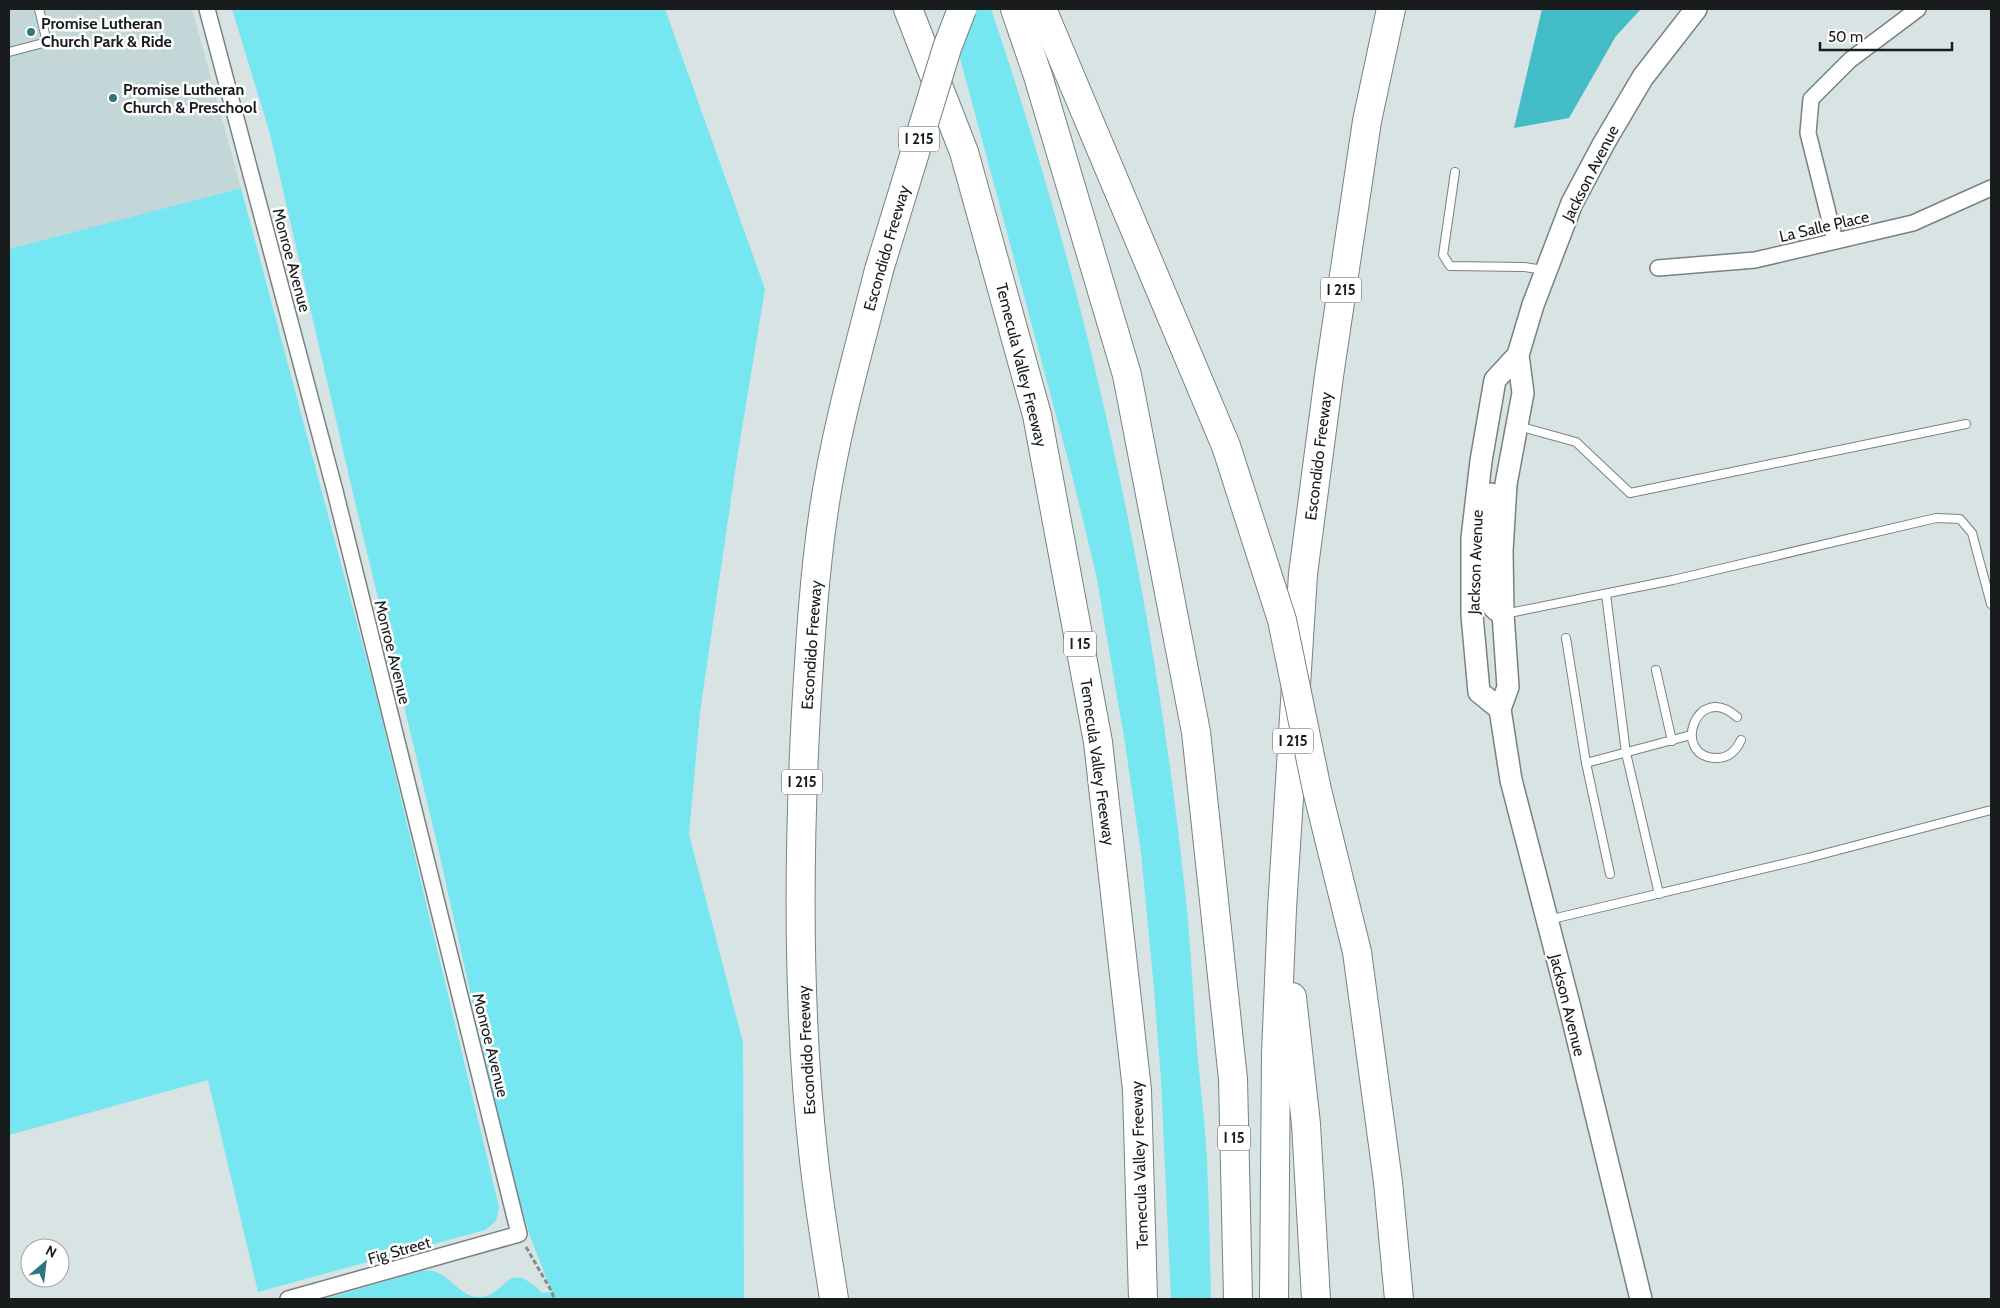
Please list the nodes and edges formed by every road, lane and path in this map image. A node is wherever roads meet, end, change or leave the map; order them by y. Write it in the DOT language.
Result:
graph roads {
  1 [pos="39,9"];
  2 [pos="207,9"];
  3 [pos="908,9"];
  4 [pos="962,9"];
  5 [pos="1015,9"];
  6 [pos="1042,9"];
  7 [pos="1391,9"];
  8 [pos="1696,9"];
  9 [pos="1918,9"];
  10 [pos="9,52"];
  11 [pos="1455,172"];
  12 [pos="1991,188"];
  13 [pos="1835,241"];
  14 [pos="1658,268"];
  15 [pos="1546,271"];
  16 [pos="1518,355"];
  17 [pos="1966,424"];
  18 [pos="1487,425"];
  19 [pos="1516,425"];
  20 [pos="1606,594"];
  21 [pos="1991,604"];
  22 [pos="1503,614"];
  23 [pos="1566,638"];
  24 [pos="1656,670"];
  25 [pos="1500,710"];
  26 [pos="1737,717"];
  27 [pos="1691,736"];
  28 [pos="1741,740"];
  29 [pos="1672,741"];
  30 [pos="1626,753"];
  31 [pos="1586,763"];
  32 [pos="1991,810"];
  33 [pos="1610,874"];
  34 [pos="1659,894"];
  35 [pos="1282,909"];
  36 [pos="1546,920"];
  37 [pos="519,1234"];
  38 [pos="288,1299"];
  39 [pos="554,1299"];
  40 [pos="834,1299"];
  41 [pos="1143,1299"];
  42 [pos="1238,1299"];
  43 [pos="1274,1299"];
  44 [pos="1316,1299"];
  45 [pos="1398,1299"];
  46 [pos="1641,1299"];
  1 -- 10 [label="lane"];
  2 -- 37 [label="street, Monroe Avenue"];
  3 -- 41 [label="highway, Temecula Valley Freeway / I 15"];
  4 -- 40 [label="highway, Escondido Freeway / I 215, bridge"];
  5 -- 42 [label="highway, I 15"];
  6 -- 45 [label="highway, bridge"];
  7 -- 35 [label="highway, Escondido Freeway / I 215"];
  8 -- 15 [label="main road, Jackson Avenue"];
  9 -- 13 [label="street"];
  11 -- 15 [label="lane"];
  12 -- 13 [label="street, La Salle Place"];
  13 -- 14 [label="street, La Salle Place"];
  15 -- 16 [label="main road, Jackson Avenue"];
  16 -- 18 [label="main road, Jackson Avenue"];
  16 -- 19 [label="main road, Jackson Avenue"];
  17 -- 19 [label="lane"];
  18 -- 22 [label="main road"];
  18 -- 25 [label="main road, Jackson Avenue"];
  19 -- 22 [label="main road, Jackson Avenue"];
  20 -- 21 [label="lane"];
  20 -- 22 [label="lane"];
  20 -- 30 [label="lane"];
  22 -- 25 [label="main road, Jackson Avenue"];
  23 -- 31 [label="lane"];
  24 -- 29 [label="lane"];
  25 -- 36 [label="main road, Jackson Avenue"];
  26 -- 27 [label="lane"];
  27 -- 28 [label="lane"];
  27 -- 29 [label="lane"];
  29 -- 30 [label="lane"];
  30 -- 31 [label="lane"];
  30 -- 34 [label="lane"];
  31 -- 33 [label="lane"];
  32 -- 34 [label="lane"];
  34 -- 36 [label="lane"];
  35 -- 43 [label="highway"];
  35 -- 44 [label="highway"];
  36 -- 46 [label="main road, Jackson Avenue"];
  37 -- 38 [label="street, Fig Street"];
  37 -- 39 [label="path"];
}
